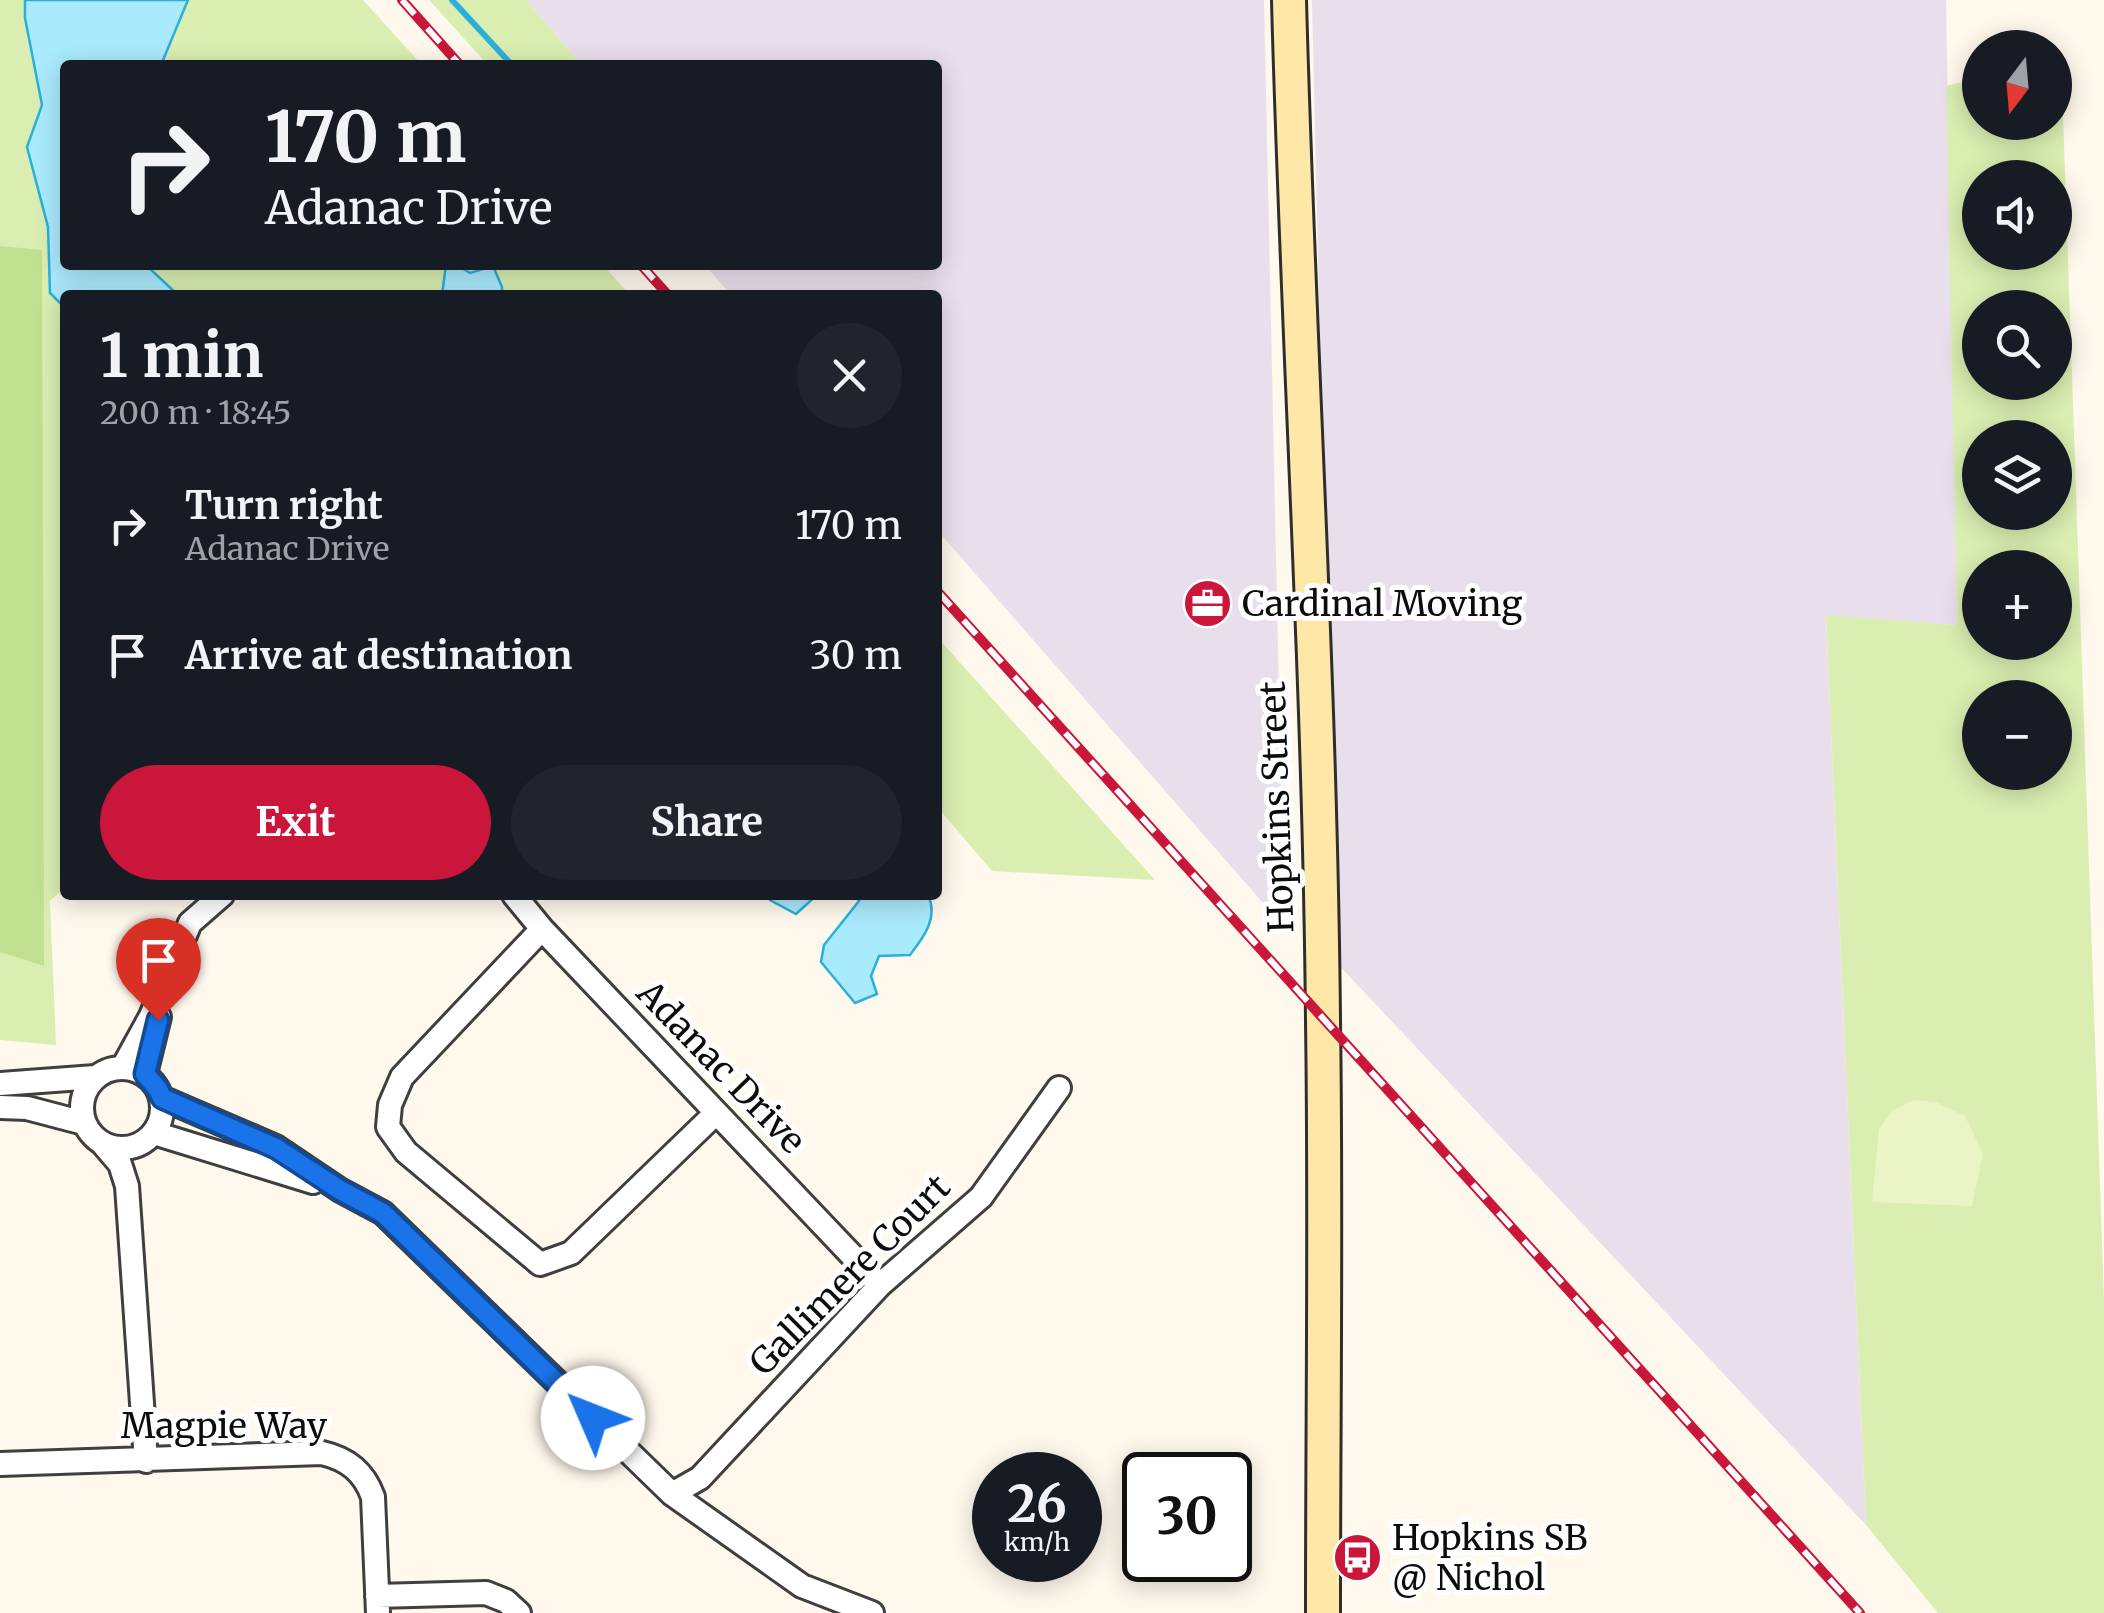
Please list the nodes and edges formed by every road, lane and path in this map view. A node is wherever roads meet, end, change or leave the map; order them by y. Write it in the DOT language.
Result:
graph roads {
  1 [pos="1289,0"];
  2 [pos="216,900"];
  3 [pos="518,900"];
  4 [pos="542,929"];
  5 [pos="134,1071"];
  6 [pos="95,1077"];
  7 [pos="0,1084"];
  8 [pos="1060,1088"];
  9 [pos="162,1098"];
  10 [pos="0,1107"];
  11 [pos="716,1113"];
  12 [pos="84,1122"];
  13 [pos="149,1138"];
  14 [pos="102,1142"];
  15 [pos="127,1186"];
  16 [pos="340,1190"];
  17 [pos="880,1285"];
  18 [pos="146,1461"];
  19 [pos="0,1464"];
  20 [pos="672,1494"];
  21 [pos="378,1605"];
  22 [pos="519,1613"];
  23 [pos="872,1613"];
  24 [pos="1323,1613"];
  1 -- 24 [label="main road, Hopkins Street"];
  2 -- 5 [label="street"];
  3 -- 4 [label="street, Adanac Drive"];
  4 -- 11 [label="street, Adanac Drive"];
  4 -- 11 [label="street"];
  5 -- 6 [label="street"];
  5 -- 9 [label="street"];
  6 -- 7 [label="street"];
  6 -- 12 [label="street"];
  8 -- 17 [label="street, Gallimere Court"];
  9 -- 13 [label="street"];
  9 -- 16 [label="street"];
  10 -- 12 [label="street"];
  11 -- 17 [label="street, Adanac Drive"];
  12 -- 14 [label="street"];
  13 -- 14 [label="street"];
  13 -- 15 [label="street"];
  13 -- 16 [label="street"];
  14 -- 15 [label="street"];
  15 -- 18 [label="street"];
  16 -- 20 [label="street"];
  17 -- 20 [label="street, Gallimere Court"];
  18 -- 19 [label="street, Magpie Way"];
  18 -- 21 [label="street, Magpie Way"];
  20 -- 23 [label="street"];
  21 -- 22 [label="street"];
}
